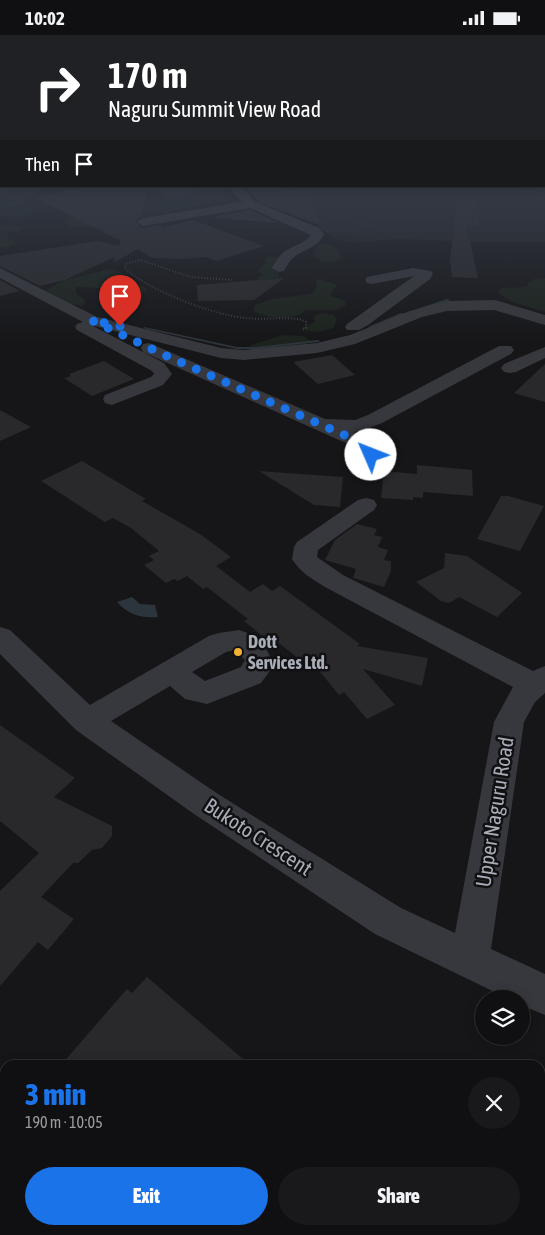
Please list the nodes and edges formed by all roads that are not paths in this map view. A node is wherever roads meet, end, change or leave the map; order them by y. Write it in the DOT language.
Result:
graph roads {
  1 [pos="314,230"];
  2 [pos="279,268"];
  3 [pos="1,273"];
  4 [pos="372,280"];
  5 [pos="38,293"];
  6 [pos="91,320"];
  7 [pos="545,320"];
  8 [pos="317,349"];
  9 [pos="505,350"];
  10 [pos="545,352"];
  11 [pos="510,368"];
  12 [pos="112,399"];
  13 [pos="321,424"];
  14 [pos="371,455"];
  15 [pos="366,505"];
  16 [pos="0,637"];
  17 [pos="172,671"];
  18 [pos="540,681"];
  19 [pos="87,721"];
  20 [pos="470,960"];
  21 [pos="545,995"];
  1 -- 2 [label="street"];
  3 -- 5 [label="street"];
  4 -- 8 [label="street"];
  5 -- 6 [label="street"];
  5 -- 12 [label="street"];
  6 -- 8 [label="street"];
  6 -- 13 [label="street"];
  7 -- 8 [label="street"];
  9 -- 13 [label="street"];
  10 -- 11 [label="street"];
  13 -- 14 [label="street"];
  15 -- 18 [label="street"];
  16 -- 19 [label="street, Bukoto Crescent"];
  17 -- 19 [label="street"];
  18 -- 20 [label="street, Upper Naguru Road"];
  19 -- 20 [label="street, Bukoto Crescent"];
  20 -- 21 [label="street, Bukoto Crescent"];
}
